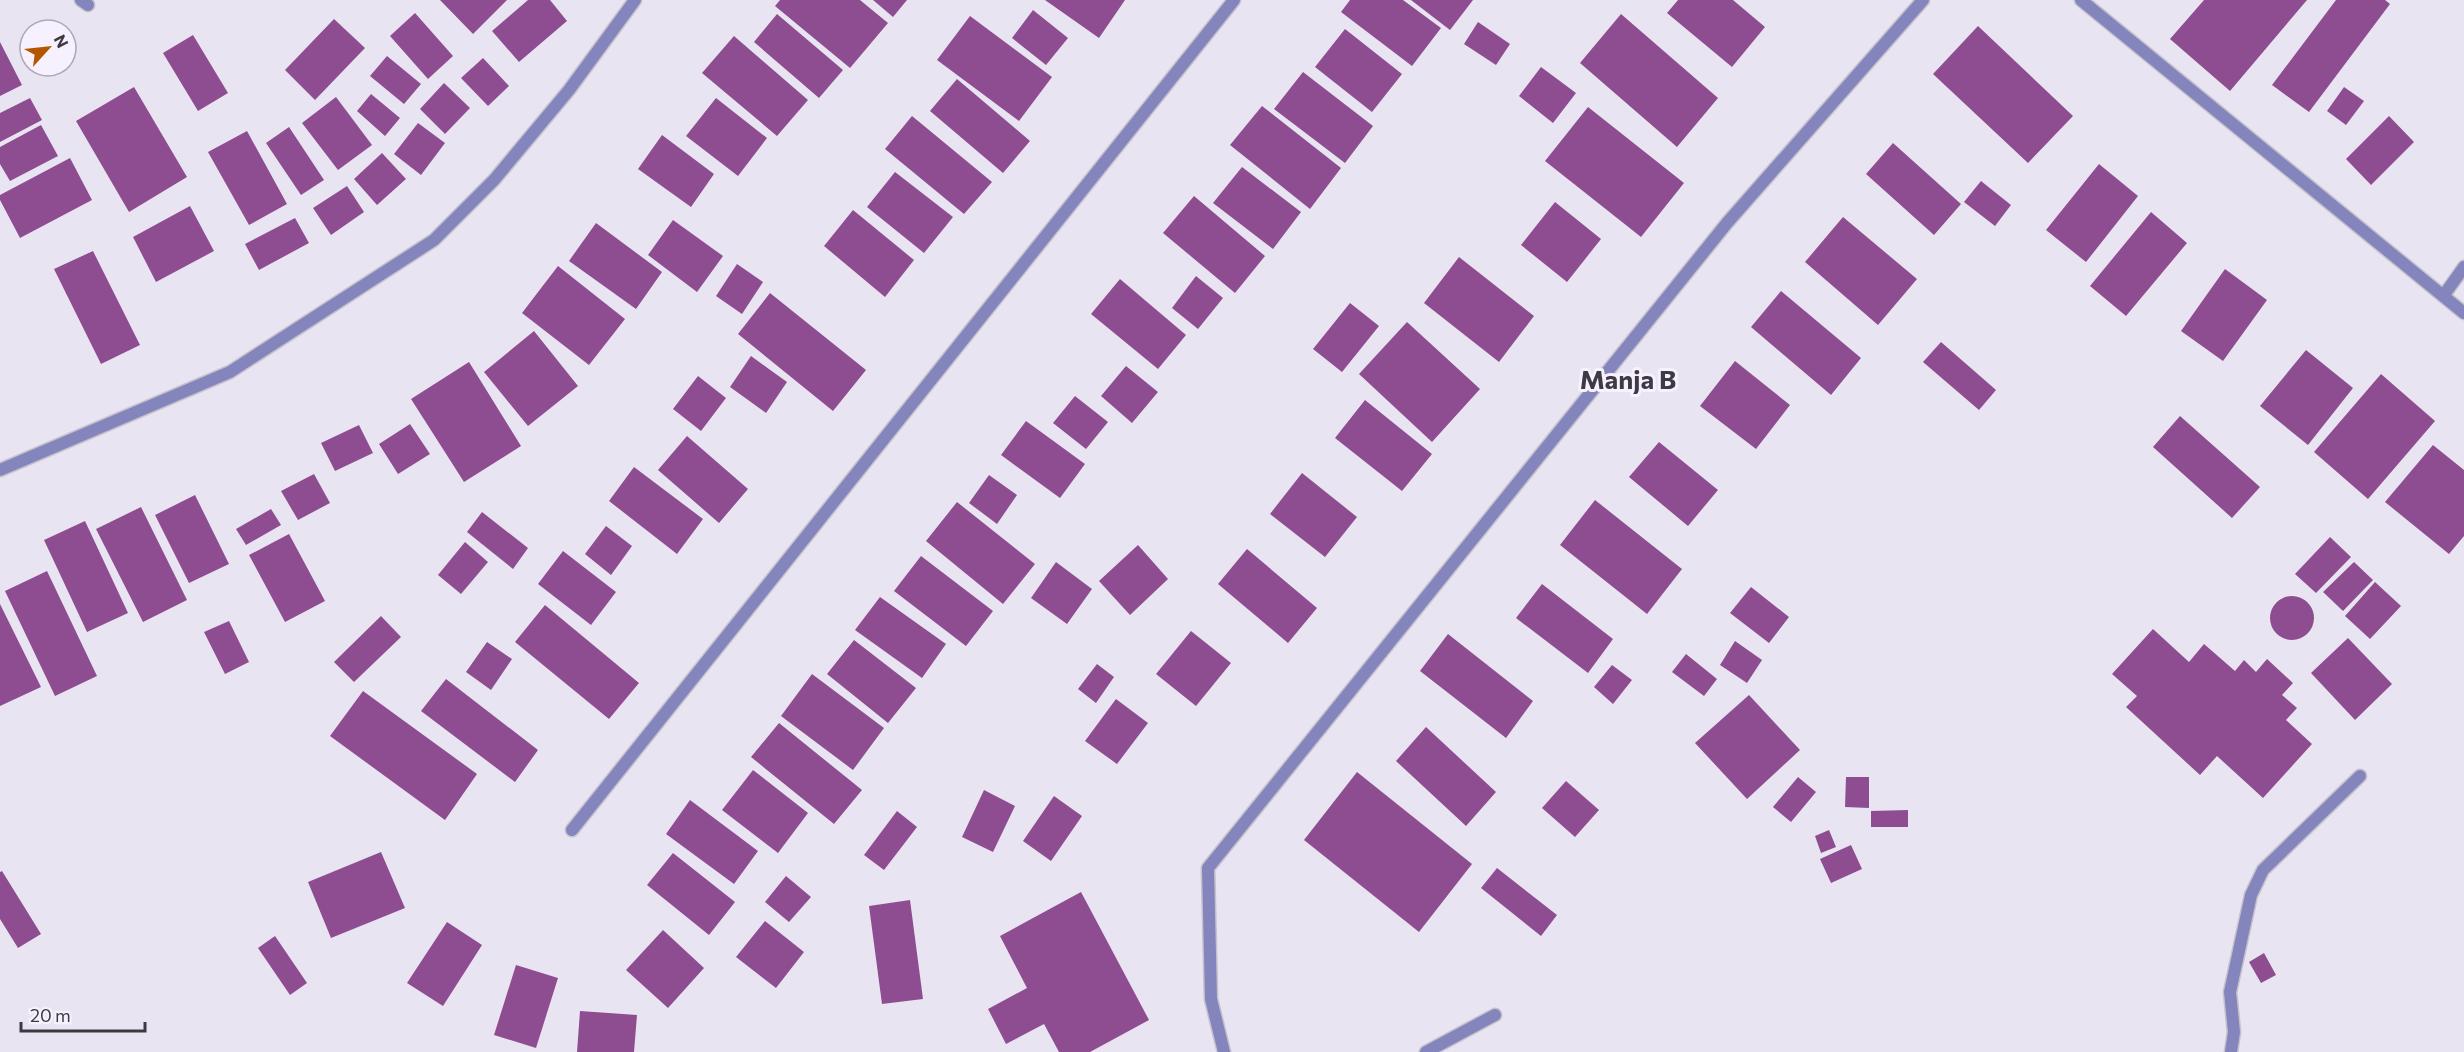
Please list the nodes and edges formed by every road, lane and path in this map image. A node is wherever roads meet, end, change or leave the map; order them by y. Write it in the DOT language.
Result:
graph roads {
  1 [pos="635,0"];
  2 [pos="1234,0"];
  3 [pos="1923,0"];
  4 [pos="2081,0"];
  5 [pos="2464,267"];
  6 [pos="2444,295"];
  7 [pos="2464,313"];
  8 [pos="0,470"];
  9 [pos="2360,776"];
  10 [pos="572,830"];
  11 [pos="1495,1015"];
  12 [pos="1224,1052"];
  13 [pos="1426,1052"];
  14 [pos="2232,1052"];
  1 -- 8 [label="street"];
  2 -- 10 [label="street"];
  3 -- 12 [label="street"];
  4 -- 6 [label="street"];
  5 -- 6 [label="street"];
  6 -- 7 [label="street"];
  9 -- 14 [label="street"];
  11 -- 13 [label="street"];
}
